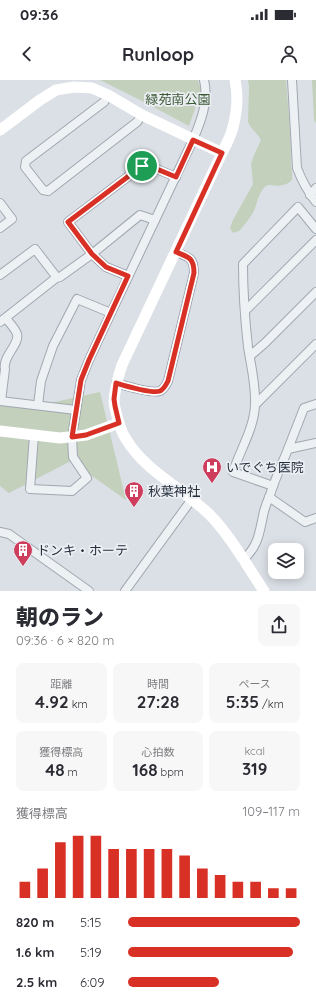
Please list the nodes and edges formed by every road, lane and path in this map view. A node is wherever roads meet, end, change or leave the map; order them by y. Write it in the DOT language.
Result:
graph roads {
  1 [pos="204,80"];
  2 [pos="235,80"];
  3 [pos="292,80"];
  4 [pos="74,84"];
  5 [pos="108,95"];
  6 [pos="142,116"];
  7 [pos="0,130"];
  8 [pos="193,140"];
  9 [pos="222,153"];
  10 [pos="176,177"];
  11 [pos="313,191"];
  12 [pos="316,202"];
  13 [pos="0,203"];
  14 [pos="155,220"];
  15 [pos="0,228"];
  16 [pos="316,229"];
  17 [pos="316,240"];
  18 [pos="176,252"];
  19 [pos="92,254"];
  20 [pos="0,275"];
  21 [pos="128,276"];
  22 [pos="56,278"];
  23 [pos="316,292"];
  24 [pos="245,311"];
  25 [pos="110,313"];
  26 [pos="3,320"];
  27 [pos="316,344"];
  28 [pos="250,356"];
  29 [pos="2,364"];
  30 [pos="116,383"];
  31 [pos="0,401"];
  32 [pos="316,404"];
  33 [pos="38,405"];
  34 [pos="255,405"];
  35 [pos="76,410"];
  36 [pos="119,423"];
  37 [pos="0,431"];
  38 [pos="34,435"];
  39 [pos="72,437"];
  40 [pos="316,443"];
  41 [pos="288,449"];
  42 [pos="272,486"];
  43 [pos="269,497"];
  44 [pos="192,499"];
  45 [pos="316,518"];
  46 [pos="0,532"];
  47 [pos="243,560"];
  48 [pos="89,591"];
  49 [pos="126,591"];
  50 [pos="264,591"];
  1 -- 8 [label="street"];
  2 -- 9 [label="street"];
  3 -- 11 [label="street"];
  4 -- 5 [label="street"];
  4 -- 7 [label="street"];
  5 -- 6 [label="street"];
  5 -- 6 [label="street"];
  6 -- 8 [label="street"];
  8 -- 9 [label="street"];
  8 -- 10 [label="street"];
  9 -- 18 [label="street"];
  10 -- 14 [label="street"];
  10 -- 19 [label="street"];
  11 -- 12 [label="street"];
  13 -- 15 [label="street"];
  14 -- 19 [label="street"];
  14 -- 21 [label="street"];
  16 -- 24 [label="street"];
  17 -- 24 [label="street"];
  18 -- 30 [label="street"];
  18 -- 30 [label="street"];
  19 -- 21 [label="street"];
  19 -- 22 [label="street"];
  20 -- 22 [label="street"];
  21 -- 25 [label="street"];
  22 -- 26 [label="street"];
  23 -- 28 [label="street"];
  24 -- 28 [label="street"];
  25 -- 33 [label="street"];
  25 -- 35 [label="street"];
  26 -- 29 [label="street"];
  27 -- 34 [label="street"];
  28 -- 34 [label="street"];
  29 -- 31 [label="street"];
  30 -- 36 [label="street"];
  31 -- 33 [label="street"];
  32 -- 41 [label="street"];
  33 -- 35 [label="street"];
  34 -- 42 [label="street"];
  35 -- 39 [label="street"];
  36 -- 39 [label="street"];
  36 -- 44 [label="street"];
  37 -- 38 [label="street"];
  38 -- 39 [label="street"];
  38 -- 39 [label="street"];
  40 -- 41 [label="street"];
  41 -- 42 [label="street"];
  42 -- 43 [label="street"];
  43 -- 45 [label="street"];
  43 -- 47 [label="street"];
  44 -- 47 [label="street"];
  44 -- 49 [label="street"];
  46 -- 48 [label="street"];
  47 -- 50 [label="street"];
}
